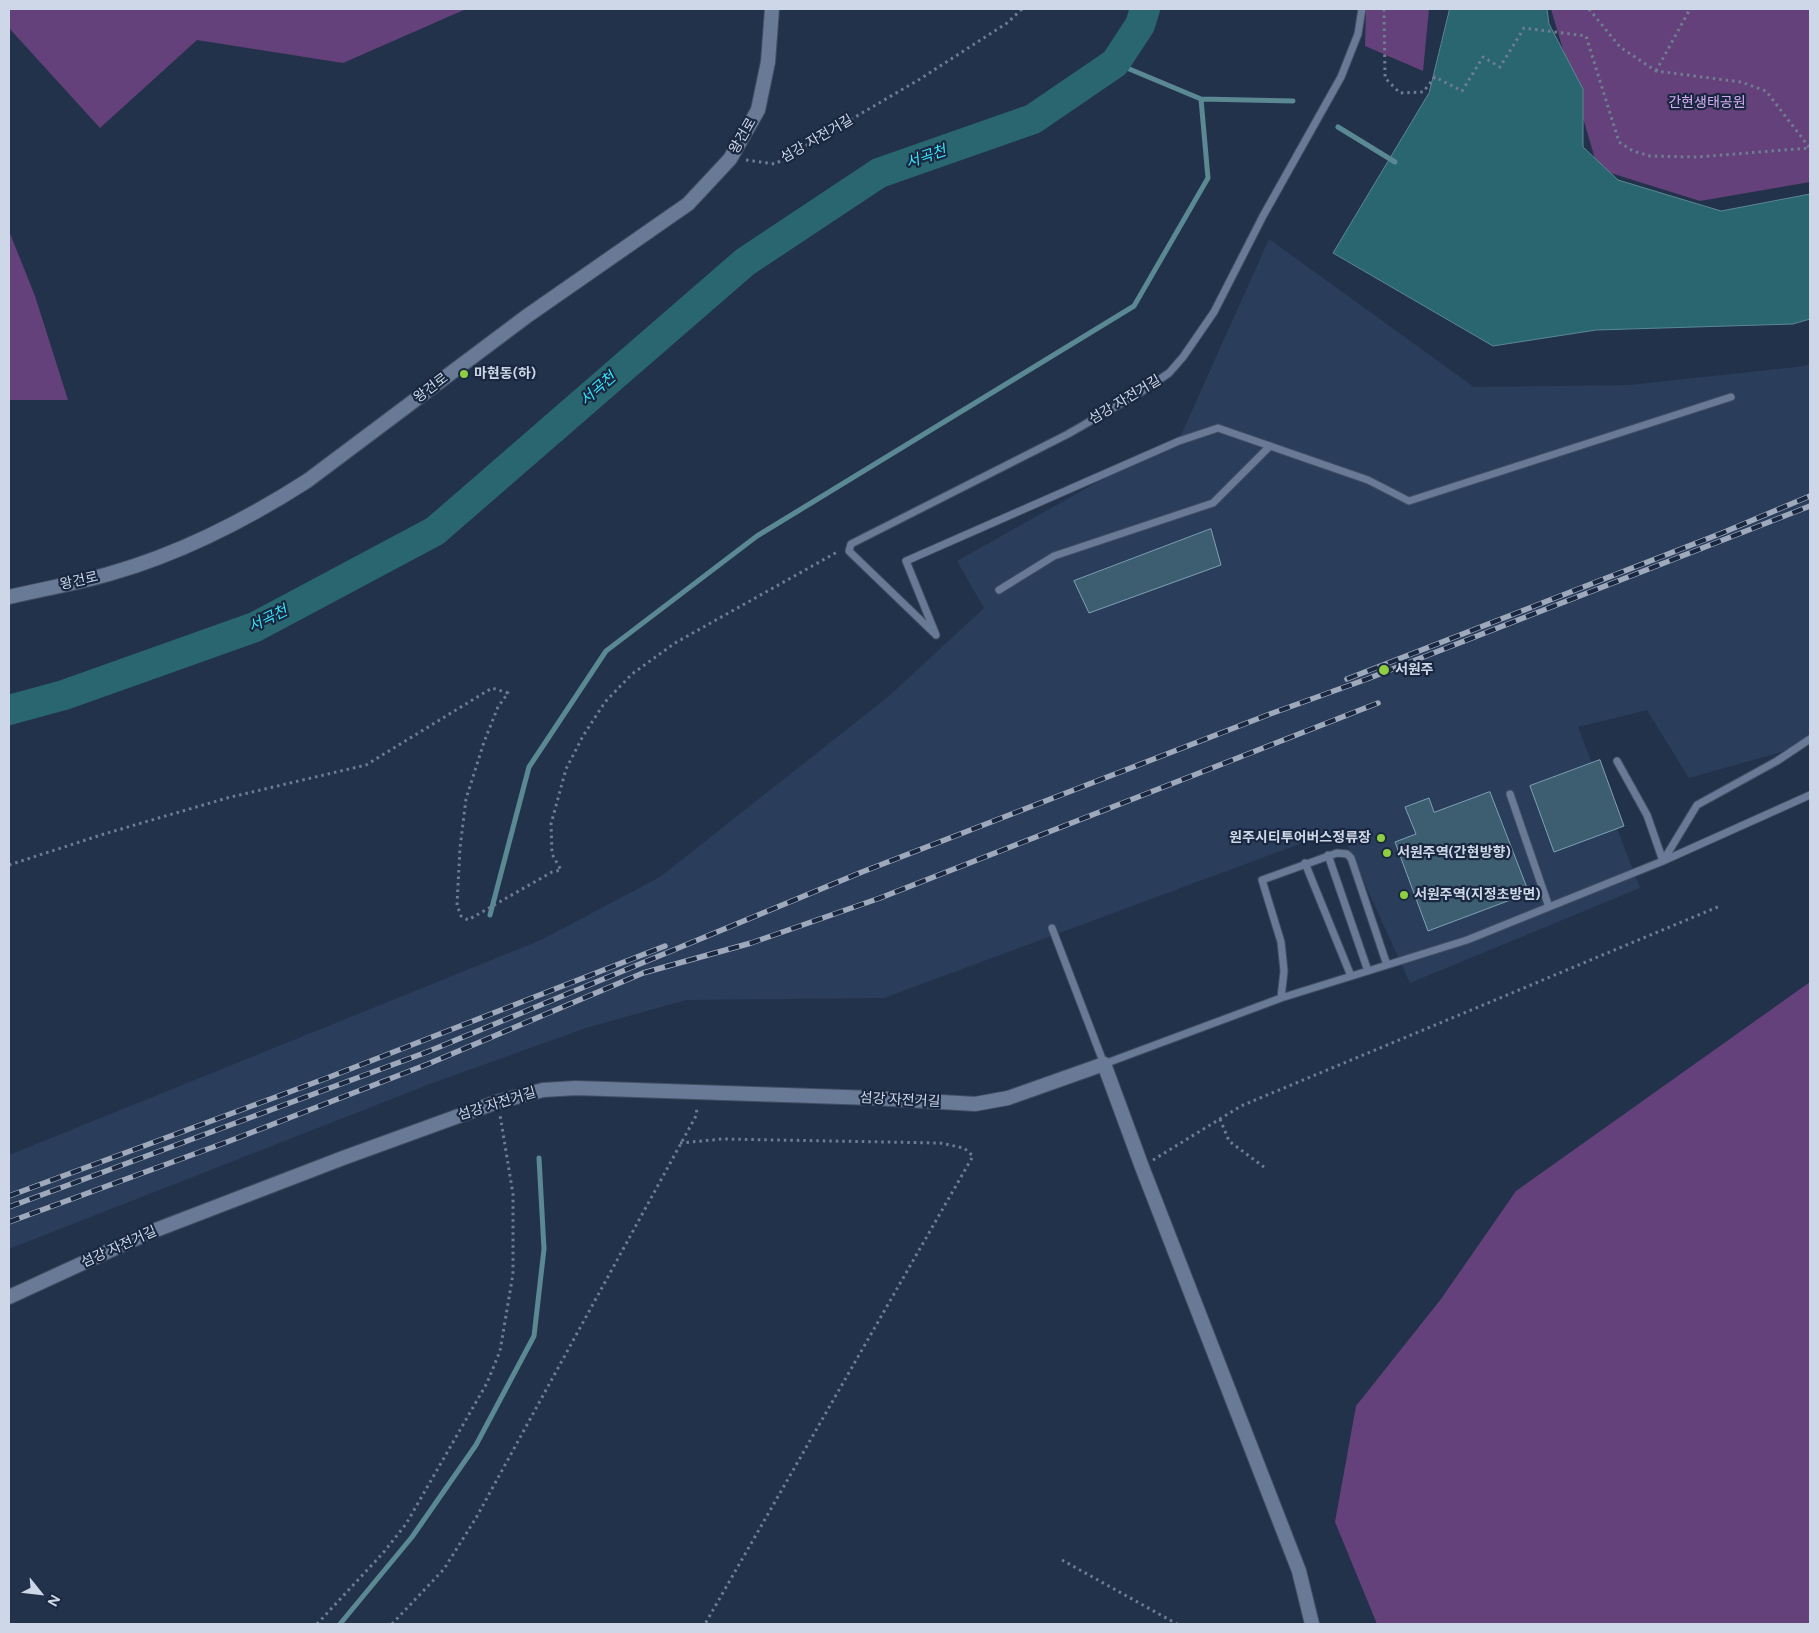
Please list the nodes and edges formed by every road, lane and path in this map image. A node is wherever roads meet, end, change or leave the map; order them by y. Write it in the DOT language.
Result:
graph roads {
  1 [pos="772,9"];
  2 [pos="1022,9"];
  3 [pos="1362,9"];
  4 [pos="1384,9"];
  5 [pos="1589,9"];
  6 [pos="1690,9"];
  7 [pos="1656,71"];
  8 [pos="1810,148"];
  9 [pos="730,159"];
  10 [pos="1731,398"];
  11 [pos="1270,446"];
  12 [pos="851,544"];
  13 [pos="999,590"];
  14 [pos="9,597"];
  15 [pos="1810,739"];
  16 [pos="1617,761"];
  17 [pos="1510,794"];
  18 [pos="1810,795"];
  19 [pos="1328,855"];
  20 [pos="1663,861"];
  21 [pos="1306,863"];
  22 [pos="9,865"];
  23 [pos="1720,906"];
  24 [pos="1549,907"];
  25 [pos="1052,928"];
  26 [pos="1387,965"];
  27 [pos="1368,971"];
  28 [pos="1351,976"];
  29 [pos="1281,998"];
  30 [pos="1104,1064"];
  31 [pos="694,1093"];
  32 [pos="497,1102"];
  33 [pos="1220,1119"];
  34 [pos="680,1144"];
  35 [pos="1142,1166"];
  36 [pos="1264,1167"];
  37 [pos="9,1296"];
  38 [pos="1062,1560"];
  39 [pos="317,1624"];
  40 [pos="392,1624"];
  41 [pos="705,1624"];
  42 [pos="1177,1624"];
  43 [pos="1312,1624"];
  1 -- 9 [label="street, 왕건로"];
  2 -- 9 [label="path, 섬강 자전거길"];
  3 -- 12 [label="lane, 섬강 자전거길"];
  4 -- 8 [label="path"];
  5 -- 7 [label="path"];
  6 -- 7 [label="path"];
  7 -- 8 [label="path"];
  9 -- 14 [label="street, 왕건로"];
  10 -- 11 [label="lane"];
  11 -- 12 [label="lane"];
  11 -- 13 [label="lane"];
  12 -- 22 [label="path"];
  15 -- 20 [label="lane"];
  16 -- 20 [label="lane"];
  17 -- 24 [label="lane"];
  18 -- 20 [label="lane"];
  19 -- 21 [label="lane"];
  19 -- 26 [label="lane"];
  19 -- 27 [label="lane"];
  20 -- 24 [label="lane"];
  21 -- 28 [label="lane"];
  21 -- 29 [label="lane"];
  23 -- 33 [label="path"];
  24 -- 26 [label="lane"];
  25 -- 30 [label="lane"];
  26 -- 27 [label="lane"];
  27 -- 28 [label="lane"];
  28 -- 29 [label="lane"];
  29 -- 30 [label="lane"];
  30 -- 31 [label="street, 섬강 자전거길"];
  30 -- 35 [label="street"];
  31 -- 32 [label="street, 섬강 자전거길"];
  31 -- 34 [label="path"];
  32 -- 37 [label="street, 섬강 자전거길"];
  32 -- 39 [label="path"];
  33 -- 35 [label="path"];
  33 -- 36 [label="path"];
  34 -- 40 [label="path"];
  34 -- 41 [label="path"];
  35 -- 43 [label="street"];
  38 -- 42 [label="path"];
}
